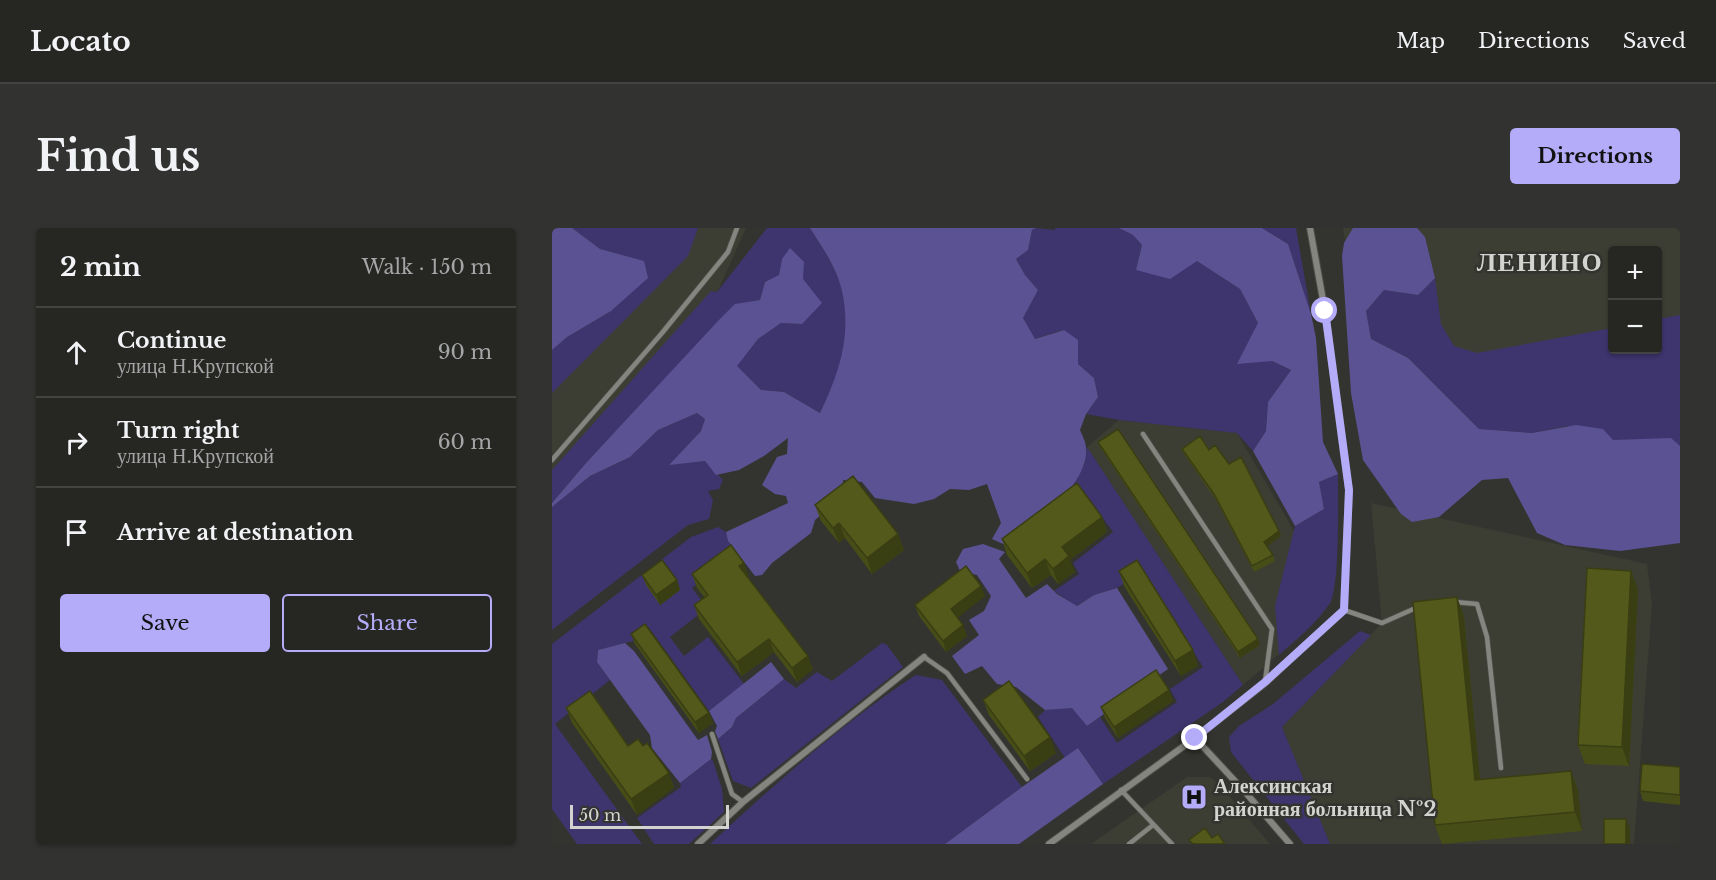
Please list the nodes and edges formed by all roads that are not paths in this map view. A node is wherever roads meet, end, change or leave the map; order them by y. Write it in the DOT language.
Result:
graph roads {
  1 [pos="738,228"];
  2 [pos="1310,228"];
  3 [pos="1143,434"];
  4 [pos="552,460"];
  5 [pos="1444,601"];
  6 [pos="1423,605"];
  7 [pos="1344,610"];
  8 [pos="924,657"];
  9 [pos="1265,682"];
  10 [pos="712,734"];
  11 [pos="1195,738"];
  12 [pos="1501,768"];
  13 [pos="1027,779"];
  14 [pos="1121,790"];
  15 [pos="743,802"];
  16 [pos="1153,825"];
  17 [pos="698,844"];
  18 [pos="1050,844"];
  19 [pos="1129,844"];
  20 [pos="1172,844"];
  21 [pos="1290,844"];
  1 -- 4 [label="lane"];
  2 -- 7 [label="street"];
  3 -- 9 [label="lane"];
  5 -- 12 [label="lane"];
  6 -- 7 [label="lane"];
  7 -- 9 [label="street"];
  8 -- 13 [label="lane"];
  8 -- 15 [label="street"];
  9 -- 11 [label="street"];
  10 -- 15 [label="lane"];
  11 -- 14 [label="street"];
  11 -- 21 [label="street"];
  14 -- 16 [label="lane"];
  14 -- 18 [label="street"];
  15 -- 17 [label="street"];
  16 -- 19 [label="lane"];
  16 -- 20 [label="lane"];
}
